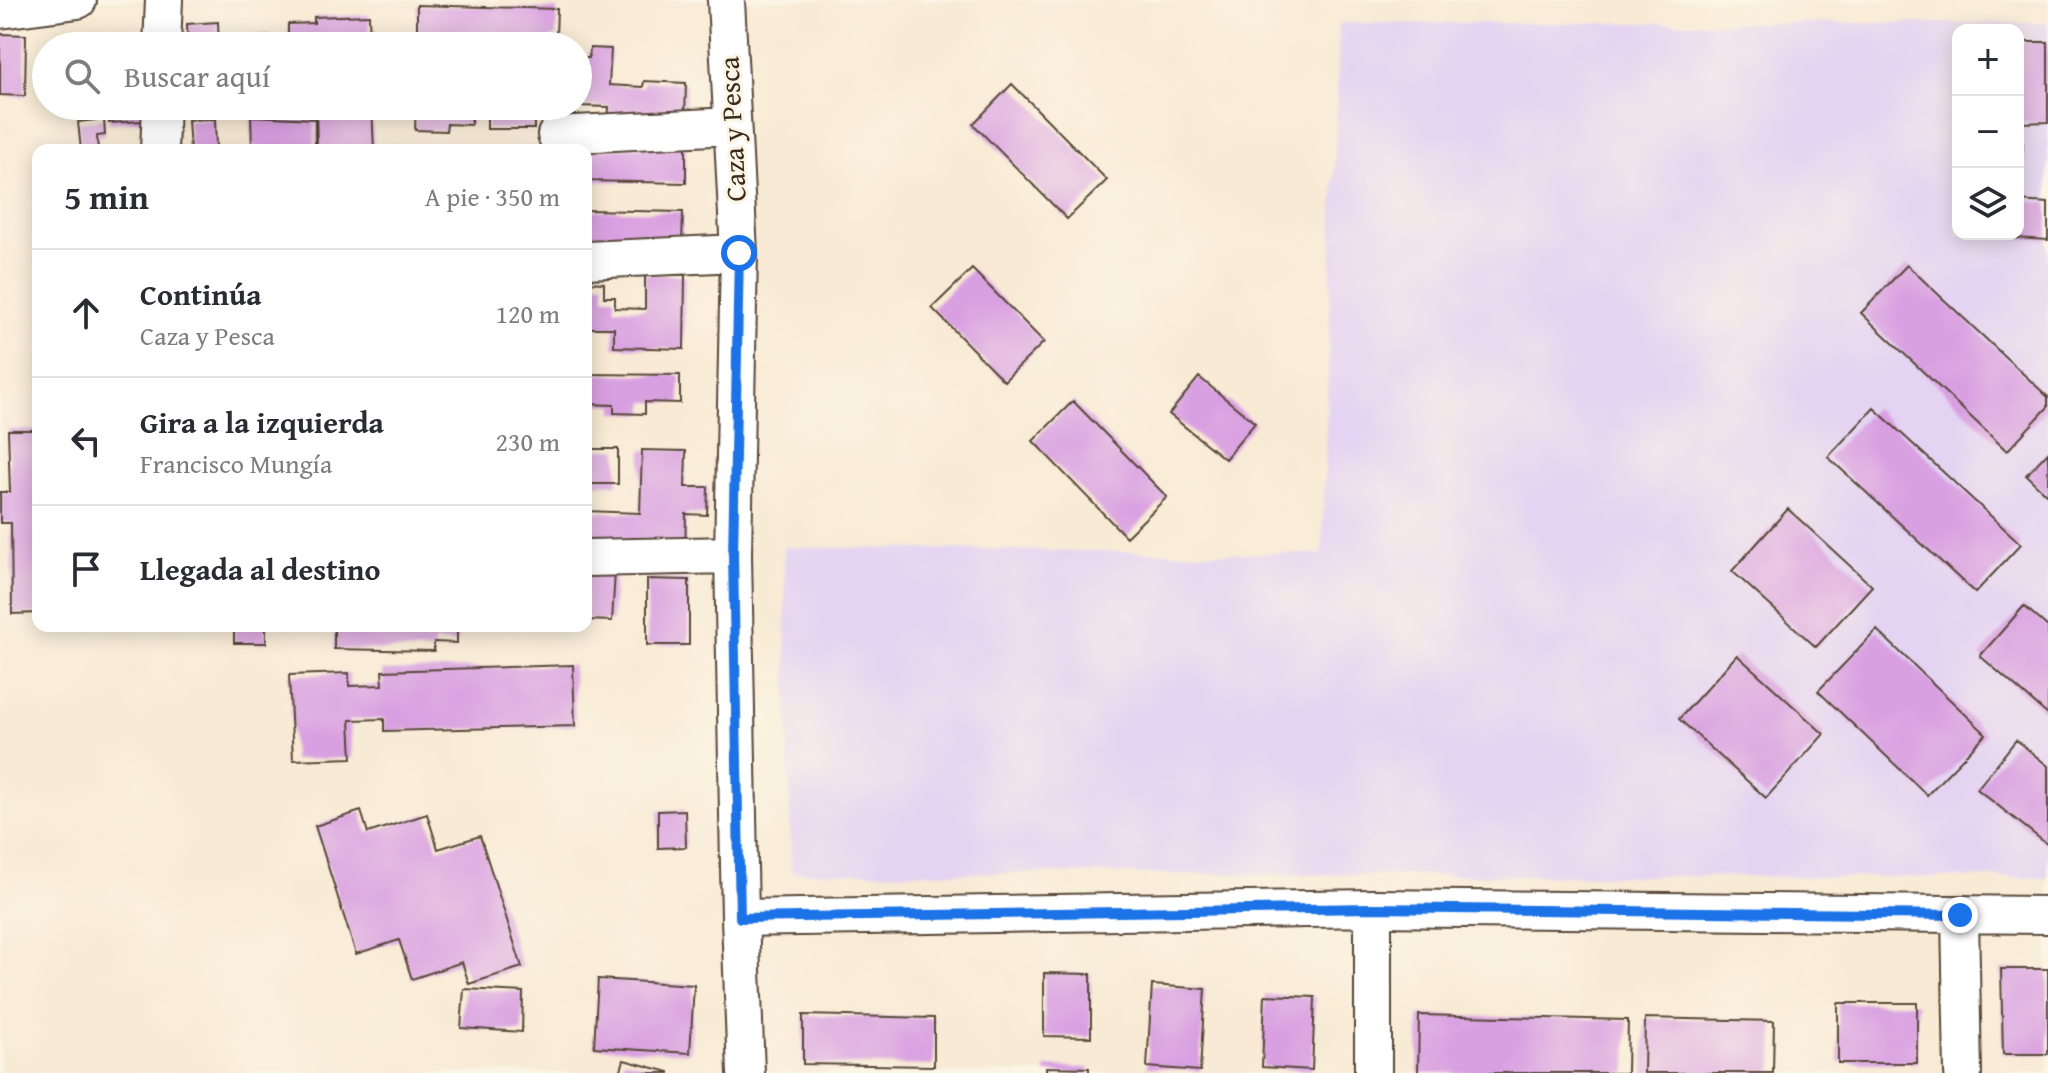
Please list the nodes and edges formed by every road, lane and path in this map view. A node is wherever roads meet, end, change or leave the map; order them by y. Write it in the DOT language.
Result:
graph roads {
  1 [pos="78,0"];
  2 [pos="164,0"];
  3 [pos="726,0"];
  4 [pos="0,10"];
  5 [pos="163,32"];
  6 [pos="160,120"];
  7 [pos="731,126"];
  8 [pos="556,135"];
  9 [pos="159,144"];
  10 [pos="739,253"];
  11 [pos="592,260"];
  12 [pos="733,555"];
  13 [pos="592,558"];
  14 [pos="1373,908"];
  15 [pos="1960,915"];
  16 [pos="2048,915"];
  17 [pos="740,918"];
  18 [pos="746,1073"];
  19 [pos="1373,1073"];
  20 [pos="1963,1073"];
  1 -- 4 [label="street"];
  2 -- 5 [label="street"];
  3 -- 7 [label="street, Caza y Pesca"];
  6 -- 9 [label="street"];
  7 -- 8 [label="street"];
  7 -- 10 [label="street, Caza y Pesca"];
  10 -- 11 [label="street"];
  10 -- 12 [label="street, Caza y Pesca"];
  12 -- 13 [label="street"];
  12 -- 17 [label="street, Caza y Pesca"];
  14 -- 15 [label="street"];
  14 -- 17 [label="street"];
  14 -- 19 [label="street"];
  15 -- 16 [label="street"];
  15 -- 20 [label="street"];
  17 -- 18 [label="street, Caza y Pesca"];
}
